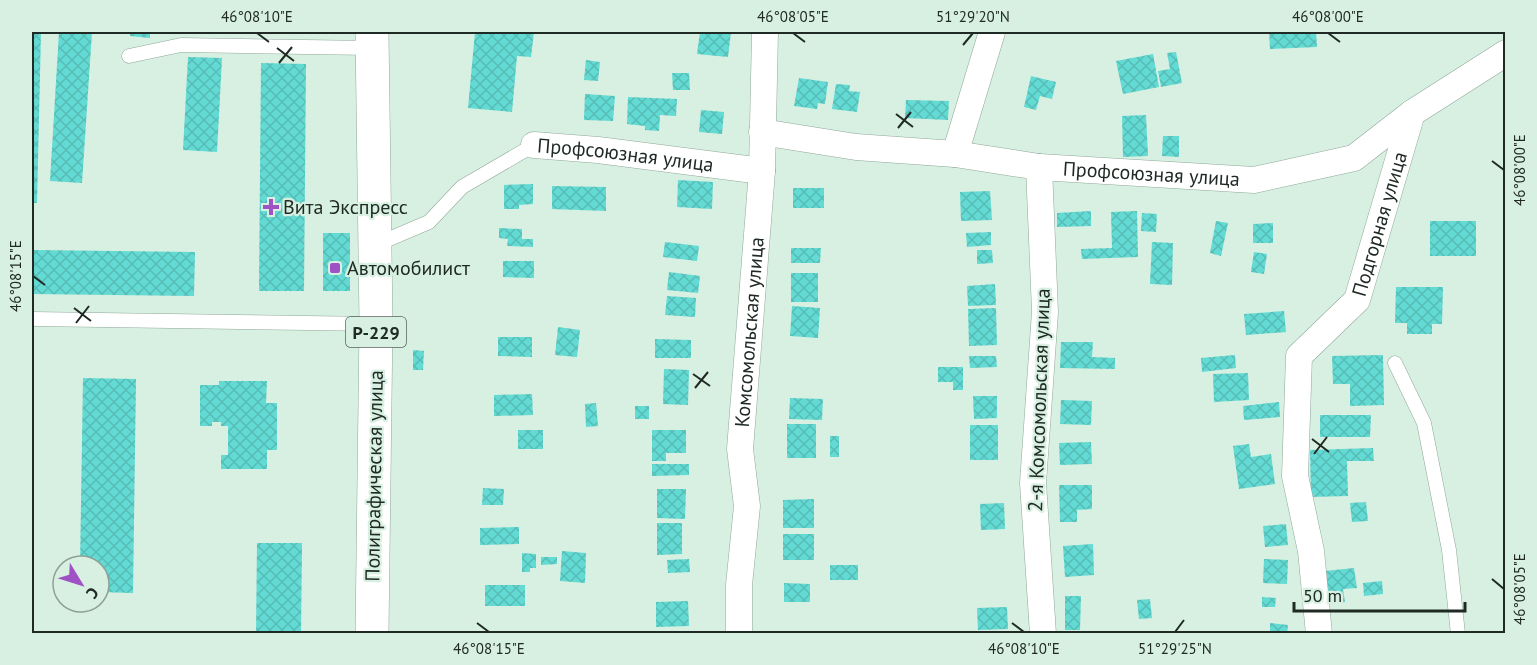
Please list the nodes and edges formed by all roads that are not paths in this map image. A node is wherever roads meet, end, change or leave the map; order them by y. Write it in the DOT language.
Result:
graph roads {
  1 [pos="765,32"];
  2 [pos="992,32"];
  3 [pos="372,40"];
  4 [pos="1506,53"];
  5 [pos="129,56"];
  6 [pos="1412,113"];
  7 [pos="762,132"];
  8 [pos="534,146"];
  9 [pos="955,154"];
  10 [pos="1039,167"];
  11 [pos="762,171"];
  12 [pos="375,245"];
  13 [pos="32,319"];
  14 [pos="376,324"];
  15 [pos="1395,363"];
  16 [pos="372,633"];
  17 [pos="739,633"];
  18 [pos="1043,633"];
  19 [pos="1319,633"];
  20 [pos="1458,633"];
  1 -- 7 [label="street, Комсомольская улица"];
  2 -- 9 [label="street"];
  3 -- 5 [label="lane"];
  3 -- 12 [label="main road, Полиграфическая улица / Р-229"];
  4 -- 6 [label="street, Профсоюзная улица"];
  6 -- 10 [label="street, Профсоюзная улица"];
  6 -- 19 [label="street, Подгорная улица"];
  7 -- 9 [label="street, Профсоюзная улица"];
  7 -- 11 [label="street, Комсомольская улица"];
  8 -- 11 [label="street, Профсоюзная улица"];
  8 -- 12 [label="lane, Профсоюзная улица"];
  9 -- 10 [label="street, Профсоюзная улица"];
  10 -- 18 [label="street, 2-я Комсомольская улица"];
  11 -- 17 [label="street, Комсомольская улица"];
  12 -- 14 [label="main road, Полиграфическая улица / Р-229"];
  13 -- 14 [label="lane"];
  14 -- 16 [label="main road, Полиграфическая улица / Р-229"];
  15 -- 20 [label="lane"];
}
